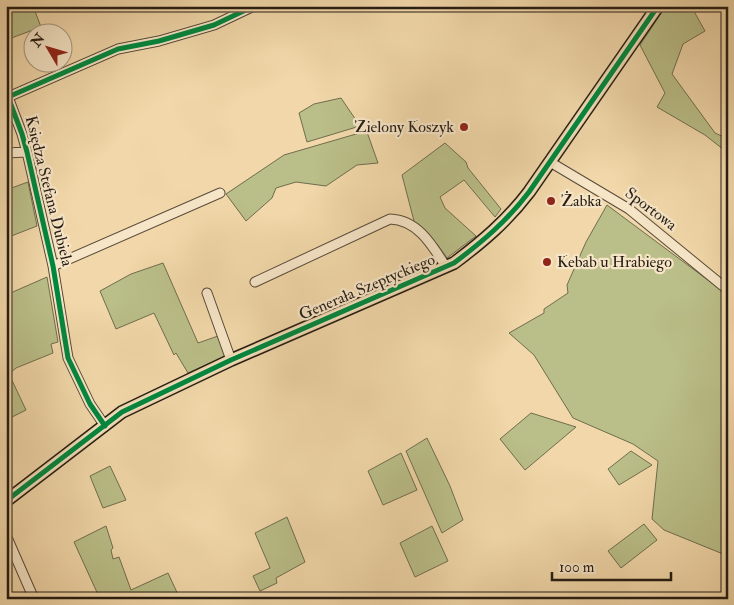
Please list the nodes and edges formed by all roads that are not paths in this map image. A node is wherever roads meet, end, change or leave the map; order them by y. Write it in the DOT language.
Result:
graph roads {
  1 [pos="254,6"];
  2 [pos="658,6"];
  3 [pos="7,96"];
  4 [pos="27,152"];
  5 [pos="6,153"];
  6 [pos="550,162"];
  7 [pos="220,193"];
  8 [pos="53,266"];
  9 [pos="446,267"];
  10 [pos="255,282"];
  11 [pos="728,290"];
  12 [pos="207,293"];
  13 [pos="231,360"];
  14 [pos="105,426"];
  15 [pos="6,501"];
  16 [pos="6,535"];
  17 [pos="34,599"];
  1 -- 3 [label="street, Księdza Stefana Dubiela"];
  2 -- 6 [label="main road, Generała Szeptyckiego"];
  3 -- 4 [label="street, Księdza Stefana Dubiela"];
  4 -- 5 [label="street"];
  4 -- 8 [label="street, Księdza Stefana Dubiela"];
  6 -- 9 [label="main road, Generała Szeptyckiego"];
  6 -- 11 [label="street, Sportowa"];
  7 -- 8 [label="street"];
  8 -- 14 [label="street, Księdza Stefana Dubiela"];
  9 -- 10 [label="street, Generała Szeptyckiego"];
  9 -- 13 [label="main road, Generała Szeptyckiego"];
  12 -- 13 [label="street"];
  13 -- 14 [label="main road, Generała Szeptyckiego"];
  14 -- 15 [label="main road, Generała Szeptyckiego"];
  16 -- 17 [label="street"];
}
